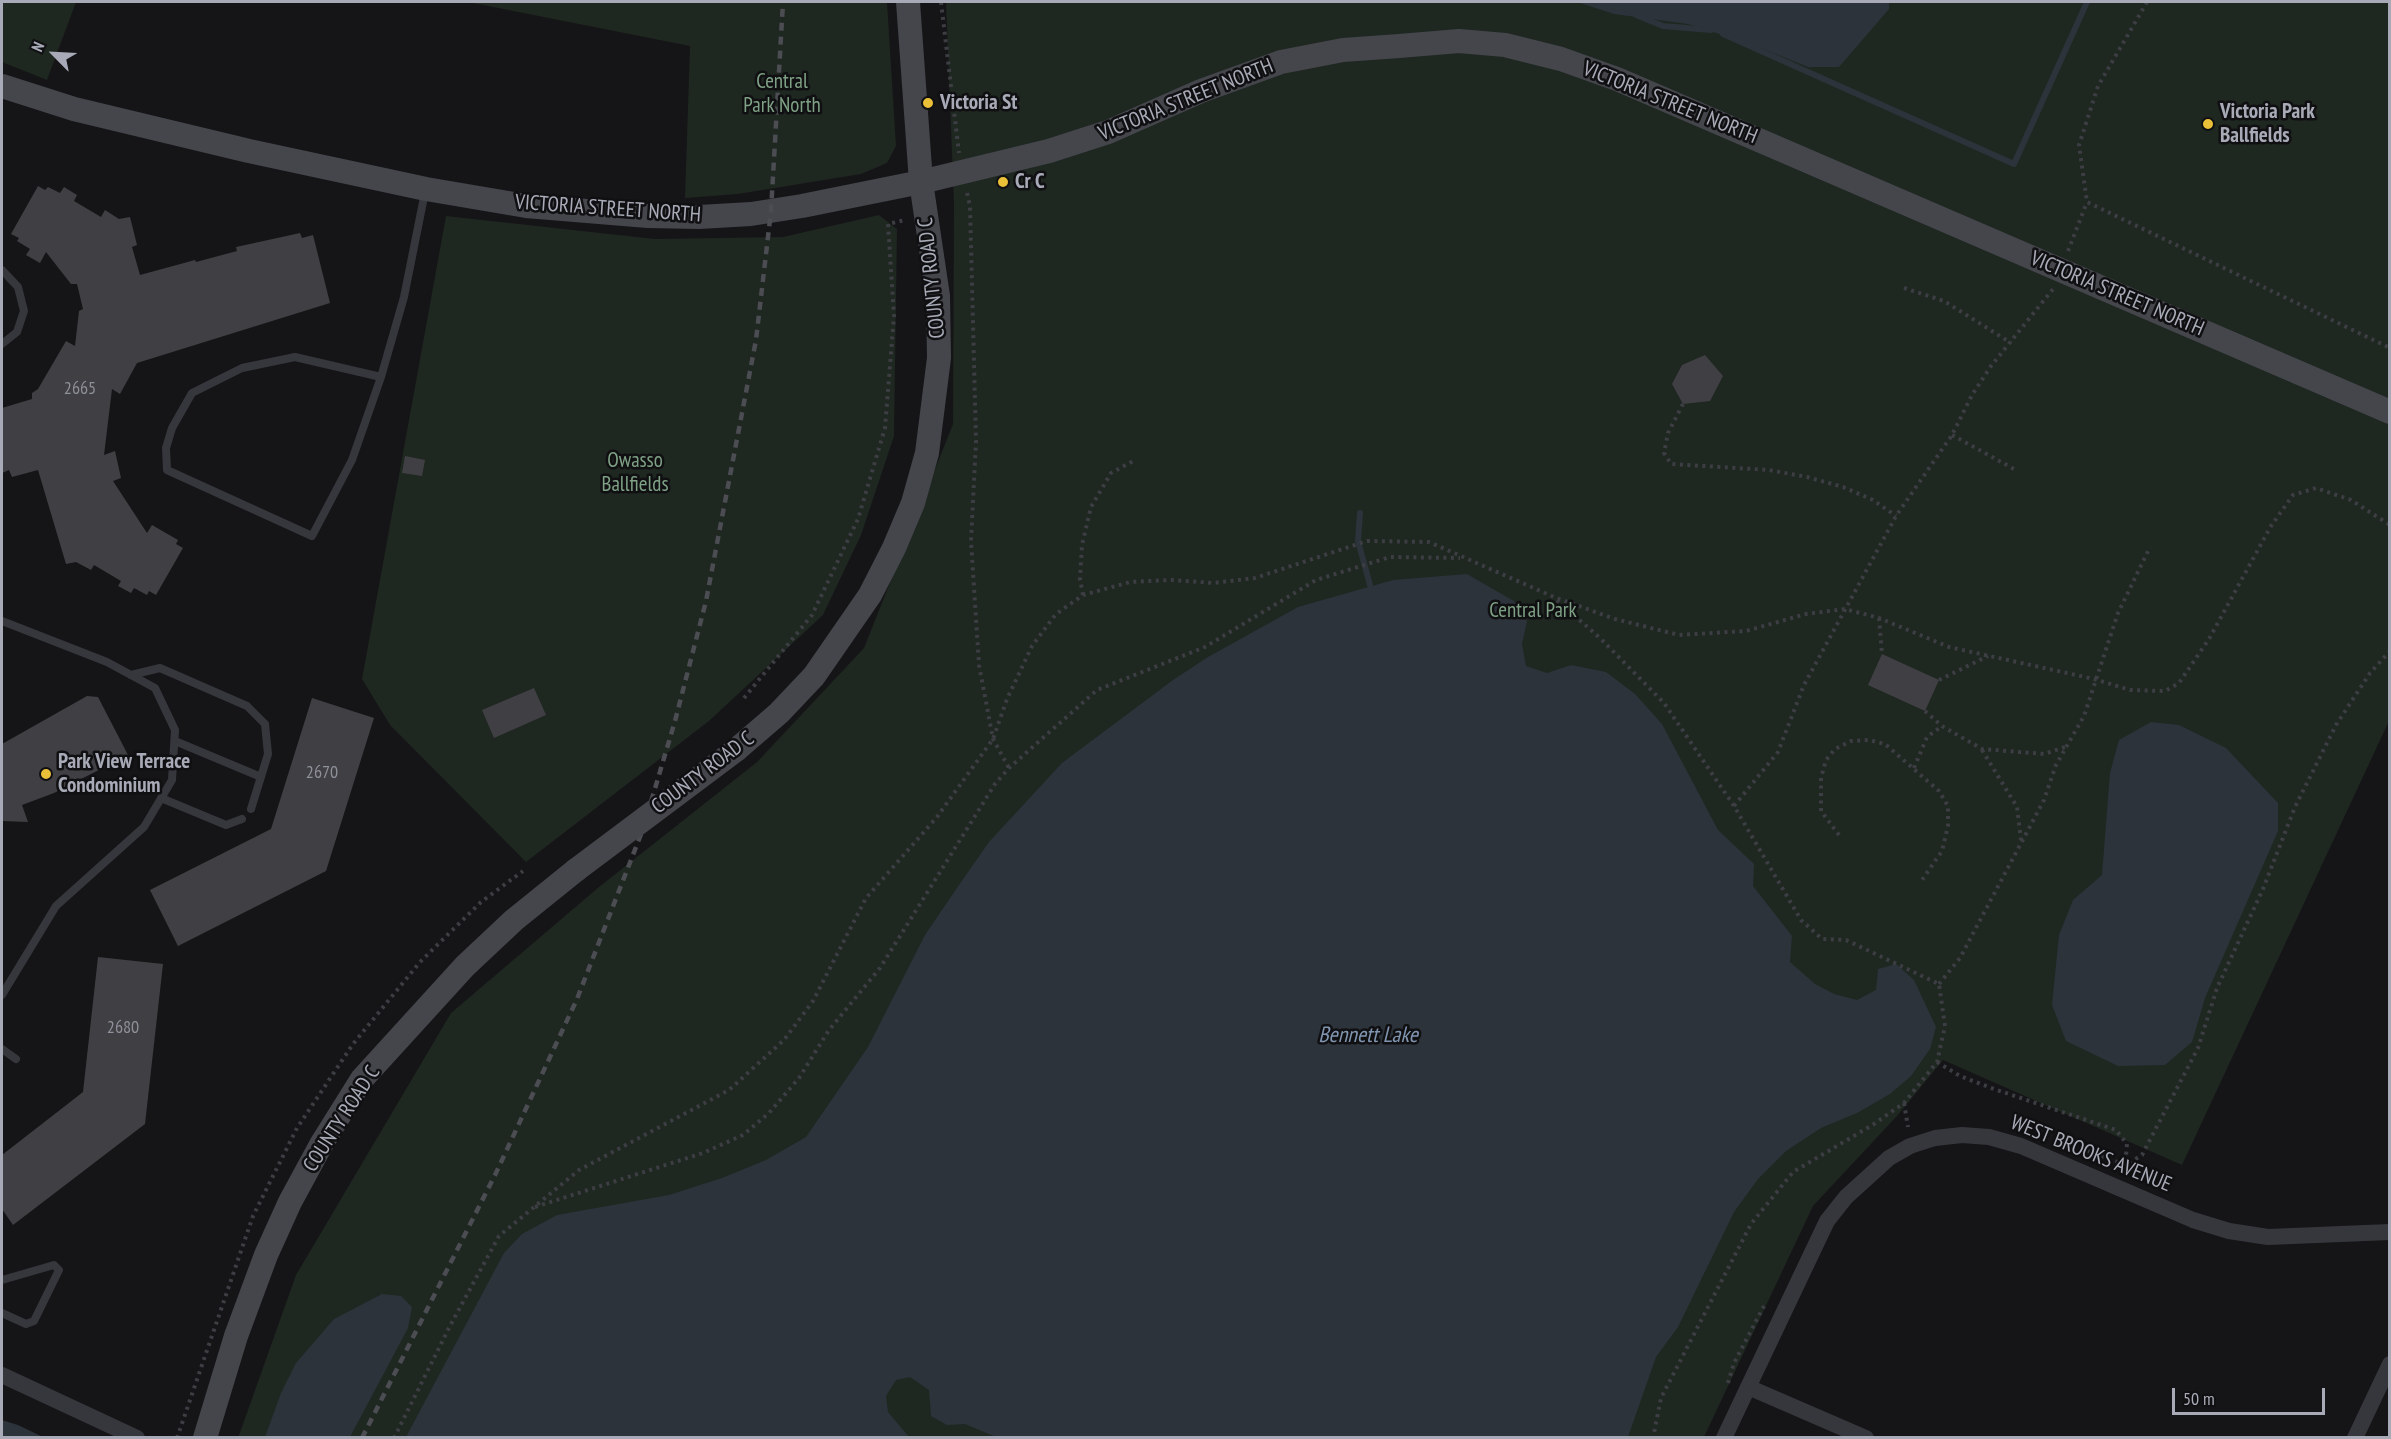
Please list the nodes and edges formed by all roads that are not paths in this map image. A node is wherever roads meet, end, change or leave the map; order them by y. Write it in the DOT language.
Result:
graph roads {
  1 [pos="908,2"];
  2 [pos="2,86"];
  3 [pos="921,182"];
  4 [pos="426,189"];
  5 [pos="2,270"];
  6 [pos="2,344"];
  7 [pos="381,377"];
  8 [pos="2390,412"];
  9 [pos="2,621"];
  10 [pos="131,675"];
  11 [pos="175,741"];
  12 [pos="261,777"];
  13 [pos="161,798"];
  14 [pos="251,809"];
  15 [pos="242,819"];
  16 [pos="2,995"];
  17 [pos="2,1049"];
  18 [pos="16,1059"];
  19 [pos="2390,1233"];
  20 [pos="2,1280"];
  21 [pos="2,1313"];
  22 [pos="2390,1364"];
  23 [pos="2,1375"];
  24 [pos="1748,1387"];
  25 [pos="137,1437"];
  26 [pos="205,1437"];
  27 [pos="1724,1437"];
  28 [pos="1866,1437"];
  29 [pos="2355,1437"];
  1 -- 3 [label="street, COUNTY ROAD C"];
  2 -- 4 [label="street, VICTORIA STREET NORTH"];
  3 -- 4 [label="street, VICTORIA STREET NORTH"];
  3 -- 8 [label="street, VICTORIA STREET NORTH"];
  3 -- 26 [label="street, COUNTY ROAD C, bridge"];
  4 -- 7 [label="lane"];
  5 -- 6 [label="lane"];
  7 -- 7 [label="lane"];
  9 -- 10 [label="lane"];
  10 -- 11 [label="lane"];
  10 -- 12 [label="lane"];
  11 -- 12 [label="lane"];
  11 -- 13 [label="lane"];
  12 -- 14 [label="lane"];
  13 -- 15 [label="lane"];
  13 -- 16 [label="lane"];
  17 -- 18 [label="lane"];
  19 -- 24 [label="street, WEST BROOKS AVENUE"];
  20 -- 21 [label="lane"];
  22 -- 29 [label="street"];
  23 -- 25 [label="street"];
  24 -- 27 [label="street, WEST BROOKS AVENUE"];
  24 -- 28 [label="street"];
}
